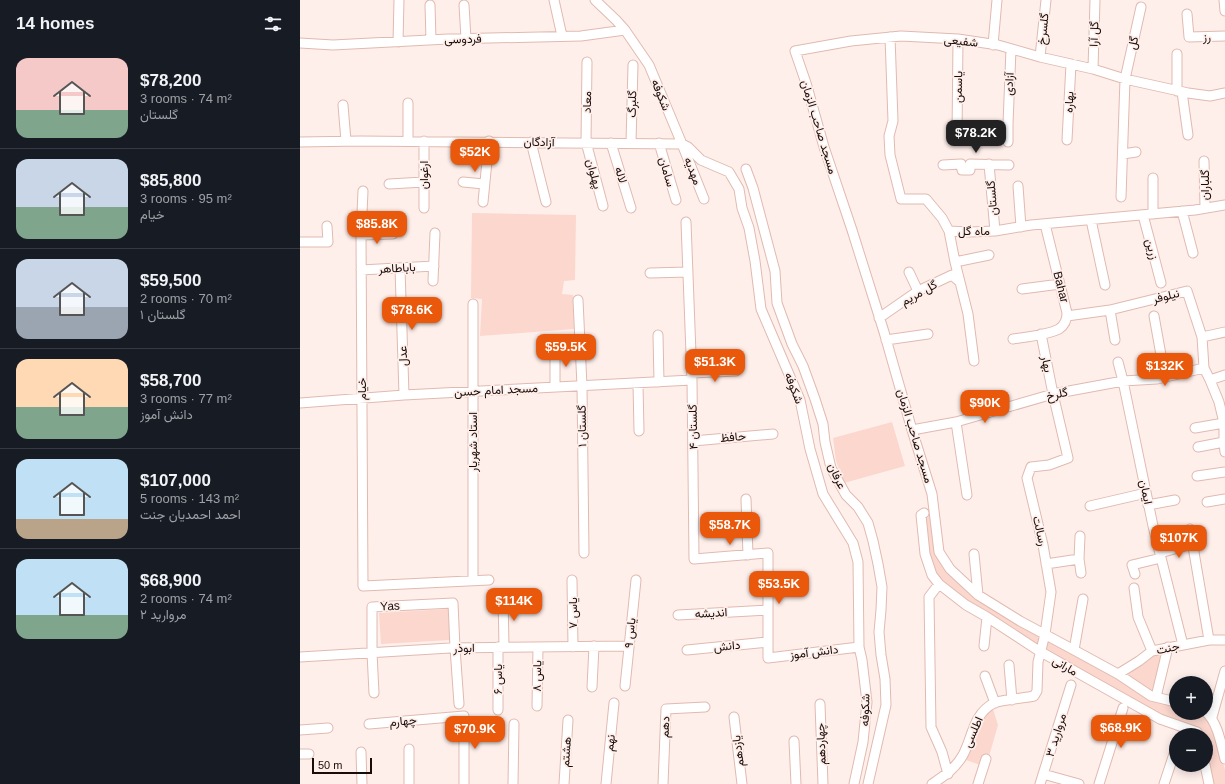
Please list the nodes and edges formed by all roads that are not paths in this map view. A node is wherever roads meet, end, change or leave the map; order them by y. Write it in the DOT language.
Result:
graph roads {
  1 [pos="399,0"];
  2 [pos="554,0"];
  3 [pos="595,0"];
  4 [pos="997,0"];
  5 [pos="1046,0"];
  6 [pos="1095,0"];
  7 [pos="1224,0"];
  8 [pos="430,5"];
  9 [pos="464,5"];
  10 [pos="1140,7"];
  11 [pos="1225,11"];
  12 [pos="1187,14"];
  13 [pos="625,30"];
  14 [pos="562,36"];
  15 [pos="1225,36"];
  16 [pos="890,37"];
  17 [pos="466,39"];
  18 [pos="958,39"];
  19 [pos="431,40"];
  20 [pos="398,42"];
  21 [pos="300,43"];
  22 [pos="993,45"];
  23 [pos="1011,49"];
  24 [pos="795,51"];
  25 [pos="1177,54"];
  26 [pos="1040,57"];
  27 [pos="587,62"];
  28 [pos="1071,64"];
  29 [pos="633,65"];
  30 [pos="1093,69"];
  31 [pos="1125,79"];
  32 [pos="1179,91"];
  33 [pos="1225,93"];
  34 [pos="408,103"];
  35 [pos="343,105"];
  36 [pos="957,135"];
  37 [pos="1188,135"];
  38 [pos="1067,140"];
  39 [pos="346,141"];
  40 [pos="408,141"];
  41 [pos="424,141"];
  42 [pos="489,141"];
  43 [pos="300,142"];
  44 [pos="531,142"];
  45 [pos="586,142"];
  46 [pos="1008,142"];
  47 [pos="611,143"];
  48 [pos="632,143"];
  49 [pos="659,143"];
  50 [pos="682,144"];
  51 [pos="1136,152"];
  52 [pos="1123,154"];
  53 [pos="1204,161"];
  54 [pos="989,164"];
  55 [pos="944,165"];
  56 [pos="1009,165"];
  57 [pos="746,169"];
  58 [pos="1153,178"];
  59 [pos="424,182"];
  60 [pos="463,182"];
  61 [pos="389,184"];
  62 [pos="484,184"];
  63 [pos="1018,186"];
  64 [pos="363,191"];
  65 [pos="1121,197"];
  66 [pos="704,199"];
  67 [pos="676,200"];
  68 [pos="483,202"];
  69 [pos="546,202"];
  70 [pos="1225,205"];
  71 [pos="603,206"];
  72 [pos="424,208"];
  73 [pos="631,208"];
  74 [pos="1205,208"];
  75 [pos="1182,211"];
  76 [pos="1153,214"];
  77 [pos="1143,215"];
  78 [pos="1091,220"];
  79 [pos="686,222"];
  80 [pos="1045,224"];
  81 [pos="327,226"];
  82 [pos="1021,227"];
  83 [pos="949,231"];
  84 [pos="995,231"];
  85 [pos="435,233"];
  86 [pos="393,234"];
  87 [pos="361,235"];
  88 [pos="300,242"];
  89 [pos="1193,253"];
  90 [pos="989,255"];
  91 [pos="955,262"];
  92 [pos="434,266"];
  93 [pos="400,268"];
  94 [pos="361,270"];
  95 [pos="688,272"];
  96 [pos="909,272"];
  97 [pos="650,273"];
  98 [pos="433,281"];
  99 [pos="960,282"];
  100 [pos="1161,283"];
  101 [pos="1060,284"];
  102 [pos="1105,285"];
  103 [pos="1022,289"];
  104 [pos="918,291"];
  105 [pos="578,300"];
  106 [pos="473,304"];
  107 [pos="1110,310"];
  108 [pos="1067,316"];
  109 [pos="1154,316"];
  110 [pos="879,318"];
  111 [pos="1225,332"];
  112 [pos="658,334"];
  113 [pos="928,334"];
  114 [pos="1041,334"];
  115 [pos="1202,337"];
  116 [pos="1013,339"];
  117 [pos="886,340"];
  118 [pos="1115,340"];
  119 [pos="555,350"];
  120 [pos="974,361"];
  121 [pos="1118,362"];
  122 [pos="1204,368"];
  123 [pos="736,371"];
  124 [pos="1225,375"];
  125 [pos="692,377"];
  126 [pos="1165,377"];
  127 [pos="1210,380"];
  128 [pos="1123,381"];
  129 [pos="658,382"];
  130 [pos="638,384"];
  131 [pos="582,386"];
  132 [pos="555,387"];
  133 [pos="473,391"];
  134 [pos="1053,394"];
  135 [pos="404,395"];
  136 [pos="362,398"];
  137 [pos="300,403"];
  138 [pos="956,422"];
  139 [pos="1224,423"];
  140 [pos="1195,428"];
  141 [pos="912,430"];
  142 [pos="639,431"];
  143 [pos="773,434"];
  144 [pos="693,441"];
  145 [pos="1198,447"];
  146 [pos="1224,447"];
  147 [pos="1068,458"];
  148 [pos="1225,472"];
  149 [pos="1197,476"];
  150 [pos="1146,493"];
  151 [pos="968,495"];
  152 [pos="746,499"];
  153 [pos="1225,499"];
  154 [pos="1175,500"];
  155 [pos="1207,502"];
  156 [pos="1148,505"];
  157 [pos="1090,506"];
  158 [pos="924,513"];
  159 [pos="1190,529"];
  160 [pos="1080,536"];
  161 [pos="1192,544"];
  162 [pos="584,553"];
  163 [pos="974,554"];
  164 [pos="748,555"];
  165 [pos="1160,556"];
  166 [pos="1079,559"];
  167 [pos="1046,564"];
  168 [pos="1081,573"];
  169 [pos="1136,574"];
  170 [pos="473,580"];
  171 [pos="488,580"];
  172 [pos="572,580"];
  173 [pos="636,580"];
  174 [pos="938,584"];
  175 [pos="1134,588"];
  176 [pos="978,595"];
  177 [pos="503,596"];
  178 [pos="1083,599"];
  179 [pos="768,610"];
  180 [pos="678,615"];
  181 [pos="988,617"];
  182 [pos="1044,634"];
  183 [pos="1209,640"];
  184 [pos="1225,640"];
  185 [pos="768,642"];
  186 [pos="1183,645"];
  187 [pos="594,646"];
  188 [pos="629,646"];
  189 [pos="984,646"];
  190 [pos="501,647"];
  191 [pos="538,647"];
  192 [pos="573,647"];
  193 [pos="859,647"];
  194 [pos="1168,647"];
  195 [pos="455,648"];
  196 [pos="687,650"];
  197 [pos="1074,650"];
  198 [pos="1040,651"];
  199 [pos="1152,651"];
  200 [pos="372,653"];
  201 [pos="300,657"];
  202 [pos="1009,665"];
  203 [pos="1225,671"];
  204 [pos="1118,674"];
  205 [pos="986,676"];
  206 [pos="1071,685"];
  207 [pos="625,686"];
  208 [pos="592,687"];
  209 [pos="374,694"];
  210 [pos="1156,697"];
  211 [pos="1012,700"];
  212 [pos="1169,700"];
  213 [pos="995,702"];
  214 [pos="614,703"];
  215 [pos="1213,703"];
  216 [pos="459,704"];
  217 [pos="820,704"];
  218 [pos="537,706"];
  219 [pos="705,707"];
  220 [pos="1122,708"];
  221 [pos="498,710"];
  222 [pos="734,717"];
  223 [pos="568,720"];
  224 [pos="1212,720"];
  225 [pos="370,724"];
  226 [pos="514,724"];
  227 [pos="328,728"];
  228 [pos="1186,728"];
  229 [pos="300,730"];
  230 [pos="794,741"];
  231 [pos="1223,744"];
  232 [pos="409,749"];
  233 [pos="361,752"];
  234 [pos="986,758"];
  235 [pos="1225,759"];
  236 [pos="1169,769"];
  237 [pos="1206,772"];
  238 [pos="948,774"];
  239 [pos="1044,774"];
  240 [pos="362,784"];
  241 [pos="409,784"];
  242 [pos="464,784"];
  243 [pos="514,784"];
  244 [pos="564,784"];
  245 [pos="606,784"];
  246 [pos="663,784"];
  247 [pos="742,784"];
  248 [pos="796,784"];
  249 [pos="823,784"];
  250 [pos="854,784"];
  251 [pos="868,784"];
  252 [pos="932,784"];
  253 [pos="978,784"];
  254 [pos="1040,784"];
  255 [pos="1079,784"];
  256 [pos="1099,784"];
  257 [pos="1164,784"];
  258 [pos="1209,784"];
  1 -- 20 [label="street"];
  2 -- 14 [label="street"];
  3 -- 13 [label="street, شکوفه"];
  4 -- 22 [label="street"];
  5 -- 26 [label="street, گلسرخ"];
  6 -- 30 [label="street, گل آرا"];
  7 -- 11 [label="street"];
  8 -- 19 [label="street"];
  9 -- 17 [label="street"];
  10 -- 31 [label="street, گل"];
  12 -- 15 [label="street, رز"];
  13 -- 14 [label="street, فردوسی"];
  13 -- 50 [label="street, شکوفه"];
  14 -- 17 [label="street, فردوسی"];
  16 -- 18 [label="street, شفیعی"];
  16 -- 24 [label="street, شفیعی"];
  16 -- 83 [label="street, ماه گل"];
  17 -- 19 [label="street, فردوسی"];
  18 -- 22 [label="street, شفیعی"];
  18 -- 36 [label="street, یاسمن"];
  19 -- 20 [label="street, فردوسی"];
  20 -- 21 [label="street, فردوسی"];
  22 -- 23 [label="street, شفیعی"];
  23 -- 26 [label="street, شفیعی"];
  23 -- 46 [label="street, آزادی"];
  24 -- 110 [label="street, مسجد صاحب الزمان"];
  25 -- 32 [label="street"];
  26 -- 28 [label="street, شفیعی"];
  27 -- 45 [label="street, معاد"];
  28 -- 30 [label="street, شفیعی"];
  28 -- 38 [label="street, بهاره"];
  29 -- 48 [label="street, گلبرگ"];
  30 -- 31 [label="street, شفیعی"];
  31 -- 32 [label="street, شفیعی"];
  31 -- 52 [label="street"];
  32 -- 33 [label="street, شفیعی"];
  32 -- 37 [label="street"];
  34 -- 40 [label="street"];
  35 -- 39 [label="street"];
  39 -- 40 [label="street, آزادگان"];
  39 -- 43 [label="street, آزادگان"];
  40 -- 41 [label="street, آزادگان"];
  41 -- 42 [label="street, آزادگان"];
  41 -- 59 [label="street, ارغوان"];
  42 -- 44 [label="street, آزادگان"];
  42 -- 62 [label="street"];
  44 -- 45 [label="street, آزادگان"];
  44 -- 69 [label="street"];
  45 -- 47 [label="street, آزادگان"];
  45 -- 71 [label="street, پهلوان"];
  47 -- 48 [label="street, آزادگان"];
  47 -- 73 [label="street, لاله"];
  48 -- 49 [label="street, آزادگان"];
  49 -- 50 [label="street, آزادگان"];
  49 -- 67 [label="street, سامان"];
  50 -- 66 [label="street, مهدیه"];
  50 -- 193 [label="street, شکوفه"];
  51 -- 52 [label="street"];
  52 -- 65 [label="street"];
  53 -- 74 [label="street, گلباران"];
  54 -- 55 [label="street"];
  54 -- 56 [label="street"];
  54 -- 84 [label="street, گلستان"];
  57 -- 251 [label="street, عرفان"];
  58 -- 76 [label="street"];
  59 -- 61 [label="street"];
  59 -- 72 [label="street, ارغوان"];
  60 -- 62 [label="street"];
  62 -- 68 [label="street"];
  63 -- 82 [label="street"];
  64 -- 87 [label="street, خیام"];
  70 -- 74 [label="street, ماه گل"];
  74 -- 75 [label="street, ماه گل"];
  75 -- 76 [label="street, ماه گل"];
  75 -- 89 [label="street"];
  76 -- 77 [label="street, ماه گل"];
  77 -- 78 [label="street, ماه گل"];
  77 -- 100 [label="street, زرین"];
  78 -- 80 [label="street, ماه گل"];
  78 -- 102 [label="street"];
  79 -- 95 [label="street, گلستان ۴"];
  80 -- 82 [label="street, ماه گل"];
  80 -- 101 [label="street, Bahar"];
  81 -- 88 [label="street"];
  82 -- 84 [label="street, ماه گل"];
  83 -- 84 [label="street, ماه گل"];
  83 -- 91 [label="street"];
  85 -- 92 [label="street"];
  86 -- 87 [label="street"];
  87 -- 94 [label="street, خیام"];
  90 -- 91 [label="street"];
  91 -- 99 [label="street"];
  92 -- 93 [label="street, باباطاهر"];
  92 -- 98 [label="street"];
  93 -- 94 [label="street, باباطاهر"];
  93 -- 135 [label="street, عدل"];
  94 -- 136 [label="street, خیام"];
  95 -- 97 [label="street"];
  95 -- 125 [label="street, گلستان ۴"];
  96 -- 104 [label="street"];
  99 -- 104 [label="street, گل مریم"];
  99 -- 120 [label="street"];
  101 -- 103 [label="street"];
  101 -- 108 [label="street, Bahar"];
  104 -- 110 [label="street, گل مریم"];
  105 -- 131 [label="street, گلستان ۱"];
  106 -- 133 [label="street, استاد شهریار"];
  107 -- 108 [label="street, نیلوفر"];
  107 -- 115 [label="street, نیلوفر"];
  107 -- 118 [label="street"];
  108 -- 114 [label="street, Bahar"];
  109 -- 126 [label="street"];
  110 -- 117 [label="street, مسجد صاحب الزمان"];
  111 -- 115 [label="street"];
  112 -- 129 [label="street"];
  113 -- 117 [label="street"];
  114 -- 116 [label="street, Bahar"];
  114 -- 134 [label="street, بهار"];
  115 -- 122 [label="street, نیلوفر"];
  117 -- 141 [label="street, مسجد صاحب الزمان"];
  119 -- 132 [label="street"];
  121 -- 128 [label="street, ایمان"];
  122 -- 126 [label="street, گلرخ"];
  122 -- 127 [label="street"];
  123 -- 125 [label="street, مسجد امام حسن"];
  124 -- 127 [label="street"];
  125 -- 129 [label="street, مسجد امام حسن"];
  125 -- 144 [label="street, گلستان ۴"];
  126 -- 128 [label="street, گلرخ"];
  127 -- 139 [label="street"];
  128 -- 134 [label="street, گلرخ"];
  128 -- 150 [label="street, ایمان"];
  129 -- 130 [label="street, مسجد امام حسن"];
  130 -- 131 [label="street, مسجد امام حسن"];
  130 -- 142 [label="street"];
  131 -- 132 [label="street, مسجد امام حسن"];
  131 -- 162 [label="street, گلستان ۱"];
  132 -- 133 [label="street, مسجد امام حسن"];
  133 -- 135 [label="street, مسجد امام حسن"];
  133 -- 170 [label="street, استاد شهریار"];
  134 -- 138 [label="street, گلرخ"];
  134 -- 147 [label="street, بهار"];
  135 -- 136 [label="street, مسجد امام حسن"];
  136 -- 137 [label="street, مسجد امام حسن"];
  136 -- 170 [label="street, خیام"];
  138 -- 141 [label="street, گلرخ"];
  138 -- 151 [label="street"];
  139 -- 140 [label="street"];
  139 -- 146 [label="street"];
  141 -- 176 [label="street, مسجد صاحب الزمان"];
  143 -- 144 [label="street, حافظ"];
  144 -- 164 [label="street, گلستان ۴"];
  145 -- 146 [label="street"];
  147 -- 167 [label="street, رسالت"];
  148 -- 149 [label="street"];
  150 -- 156 [label="street, ایمان"];
  150 -- 157 [label="street"];
  152 -- 164 [label="street"];
  153 -- 155 [label="street"];
  154 -- 156 [label="street"];
  156 -- 165 [label="street, ایمان"];
  158 -- 174 [label="street, مارانی"];
  159 -- 161 [label="street"];
  160 -- 166 [label="street"];
  161 -- 165 [label="street"];
  161 -- 183 [label="street"];
  163 -- 176 [label="street"];
  164 -- 179 [label="street"];
  165 -- 169 [label="street"];
  165 -- 186 [label="street, ایمان"];
  166 -- 167 [label="street"];
  166 -- 168 [label="street"];
  167 -- 182 [label="street, رسالت"];
  170 -- 171 [label="street"];
  172 -- 192 [label="street, یاس ۷"];
  173 -- 188 [label="street, یاس ۹"];
  174 -- 181 [label="street, مارانی"];
  174 -- 238 [label="street"];
  175 -- 199 [label="street"];
  176 -- 182 [label="street, مسجد صاحب الزمان"];
  177 -- 190 [label="street, یاس ۶"];
  178 -- 197 [label="street"];
  179 -- 180 [label="street, اندیشه"];
  179 -- 185 [label="street"];
  181 -- 189 [label="street"];
  181 -- 198 [label="street, مارانی"];
  182 -- 197 [label="street, مسجد صاحب الزمان"];
  182 -- 198 [label="street"];
  183 -- 184 [label="street, جنت"];
  183 -- 186 [label="street, جنت"];
  185 -- 193 [label="street, دانش آموز"];
  185 -- 196 [label="street, دانش"];
  186 -- 194 [label="street, جنت"];
  187 -- 188 [label="street, ابوذر"];
  187 -- 192 [label="street, ابوذر"];
  187 -- 208 [label="street"];
  188 -- 207 [label="street, یاس ۹"];
  190 -- 191 [label="street, ابوذر"];
  190 -- 195 [label="street, ابوذر"];
  190 -- 221 [label="street, یاس ۶"];
  191 -- 192 [label="street, ابوذر"];
  191 -- 218 [label="street, یاس ۸"];
  193 -- 250 [label="street, شکوفه"];
  194 -- 199 [label="street, جنت"];
  194 -- 210 [label="street"];
  195 -- 200 [label="street, ابوذر"];
  195 -- 200 [label="street, Yas"];
  195 -- 216 [label="street"];
  197 -- 204 [label="street, مسجد صاحب الزمان"];
  198 -- 211 [label="street"];
  198 -- 228 [label="street, مارانی"];
  199 -- 204 [label="street, جنت"];
  200 -- 201 [label="street, ابوذر"];
  200 -- 209 [label="street, Yas"];
  202 -- 211 [label="street"];
  203 -- 215 [label="street"];
  204 -- 210 [label="street, مسجد صاحب الزمان"];
  205 -- 213 [label="street"];
  206 -- 239 [label="street, مروارید ۳"];
  210 -- 212 [label="street, مسجد صاحب الزمان"];
  211 -- 213 [label="street"];
  213 -- 238 [label="street, اطلسی"];
  214 -- 245 [label="street, نهم"];
  217 -- 249 [label="street, چهاردهم"];
  219 -- 246 [label="street, دهم"];
  220 -- 256 [label="street"];
  222 -- 247 [label="street, یازدهم"];
  223 -- 244 [label="street, هشتم"];
  224 -- 231 [label="street"];
  225 -- 242 [label="street, چهارم"];
  226 -- 243 [label="street"];
  227 -- 229 [label="street"];
  230 -- 248 [label="street"];
  231 -- 235 [label="street"];
  232 -- 241 [label="street"];
  233 -- 240 [label="street"];
  234 -- 253 [label="street"];
  236 -- 257 [label="street"];
  237 -- 258 [label="street"];
  238 -- 252 [label="street, اطلسی"];
  239 -- 254 [label="street, مروارید ۳"];
  239 -- 255 [label="street"];
}
